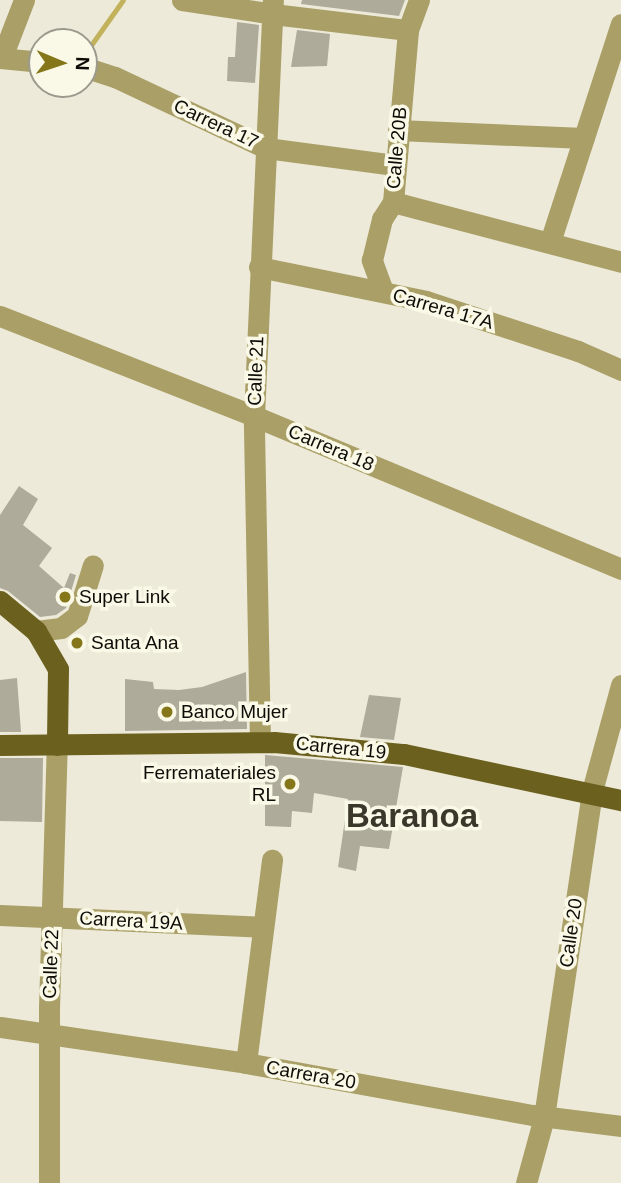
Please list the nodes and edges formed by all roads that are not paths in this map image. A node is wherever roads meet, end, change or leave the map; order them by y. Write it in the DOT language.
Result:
graph roads {
  1 [pos="24,0"];
  2 [pos="182,0"];
  3 [pos="419,0"];
  4 [pos="273,7"];
  5 [pos="621,24"];
  6 [pos="408,30"];
  7 [pos="1,58"];
  8 [pos="28,61"];
  9 [pos="614,71"];
  10 [pos="98,72"];
  11 [pos="398,131"];
  12 [pos="584,138"];
  13 [pos="266,148"];
  14 [pos="395,165"];
  15 [pos="393,202"];
  16 [pos="550,242"];
  17 [pos="621,262"];
  18 [pos="259,267"];
  19 [pos="383,291"];
  20 [pos="0,316"];
  21 [pos="621,370"];
  22 [pos="254,416"];
  23 [pos="93,565"];
  24 [pos="621,569"];
  25 [pos="0,601"];
  26 [pos="36,631"];
  27 [pos="621,684"];
  28 [pos="260,742"];
  29 [pos="57,745"];
  30 [pos="0,746"];
  31 [pos="592,791"];
  32 [pos="621,800"];
  33 [pos="272,860"];
  34 [pos="0,915"];
  35 [pos="53,917"];
  36 [pos="261,927"];
  37 [pos="0,1027"];
  38 [pos="50,1034"];
  39 [pos="246,1063"];
  40 [pos="544,1117"];
  41 [pos="621,1126"];
  42 [pos="50,1183"];
  43 [pos="526,1183"];
  1 -- 7 [label="street"];
  2 -- 4 [label="street"];
  3 -- 6 [label="street, Calle 20B"];
  4 -- 6 [label="street"];
  4 -- 13 [label="street, Calle 21"];
  5 -- 9 [label="street"];
  6 -- 11 [label="street, Calle 20B"];
  7 -- 8 [label="street"];
  9 -- 12 [label="street"];
  10 -- 13 [label="street, Carrera 17"];
  11 -- 12 [label="street"];
  11 -- 14 [label="street, Calle 20B"];
  12 -- 16 [label="street"];
  13 -- 14 [label="street, Carrera 17"];
  13 -- 18 [label="street, Calle 21"];
  14 -- 15 [label="street, Calle 20B"];
  15 -- 16 [label="street"];
  15 -- 19 [label="street, Calle 20B"];
  16 -- 17 [label="street"];
  18 -- 19 [label="street, Carrera 17A"];
  18 -- 22 [label="street, Calle 21"];
  19 -- 21 [label="street, Carrera 17A"];
  20 -- 22 [label="street, Carrera 18"];
  22 -- 24 [label="street, Carrera 18"];
  22 -- 28 [label="street, Calle 21"];
  23 -- 26 [label="street"];
  25 -- 26 [label="main road"];
  26 -- 29 [label="main road"];
  27 -- 31 [label="street, Calle 20"];
  28 -- 29 [label="main road, Carrera 19"];
  28 -- 31 [label="main road, Carrera 19"];
  29 -- 30 [label="main road, Carrera 19"];
  29 -- 35 [label="street, Calle 22"];
  31 -- 32 [label="main road, Carrera 19"];
  31 -- 40 [label="street, Calle 20"];
  33 -- 36 [label="street"];
  34 -- 35 [label="street, Carrera 19A"];
  35 -- 36 [label="street, Carrera 19A"];
  35 -- 38 [label="street, Calle 22"];
  36 -- 39 [label="street"];
  37 -- 38 [label="street, Carrera 20"];
  38 -- 39 [label="street, Carrera 20"];
  38 -- 42 [label="street, Calle 22"];
  39 -- 40 [label="street, Carrera 20"];
  40 -- 41 [label="street, Carrera 20"];
  40 -- 43 [label="street, Calle 20"];
}
